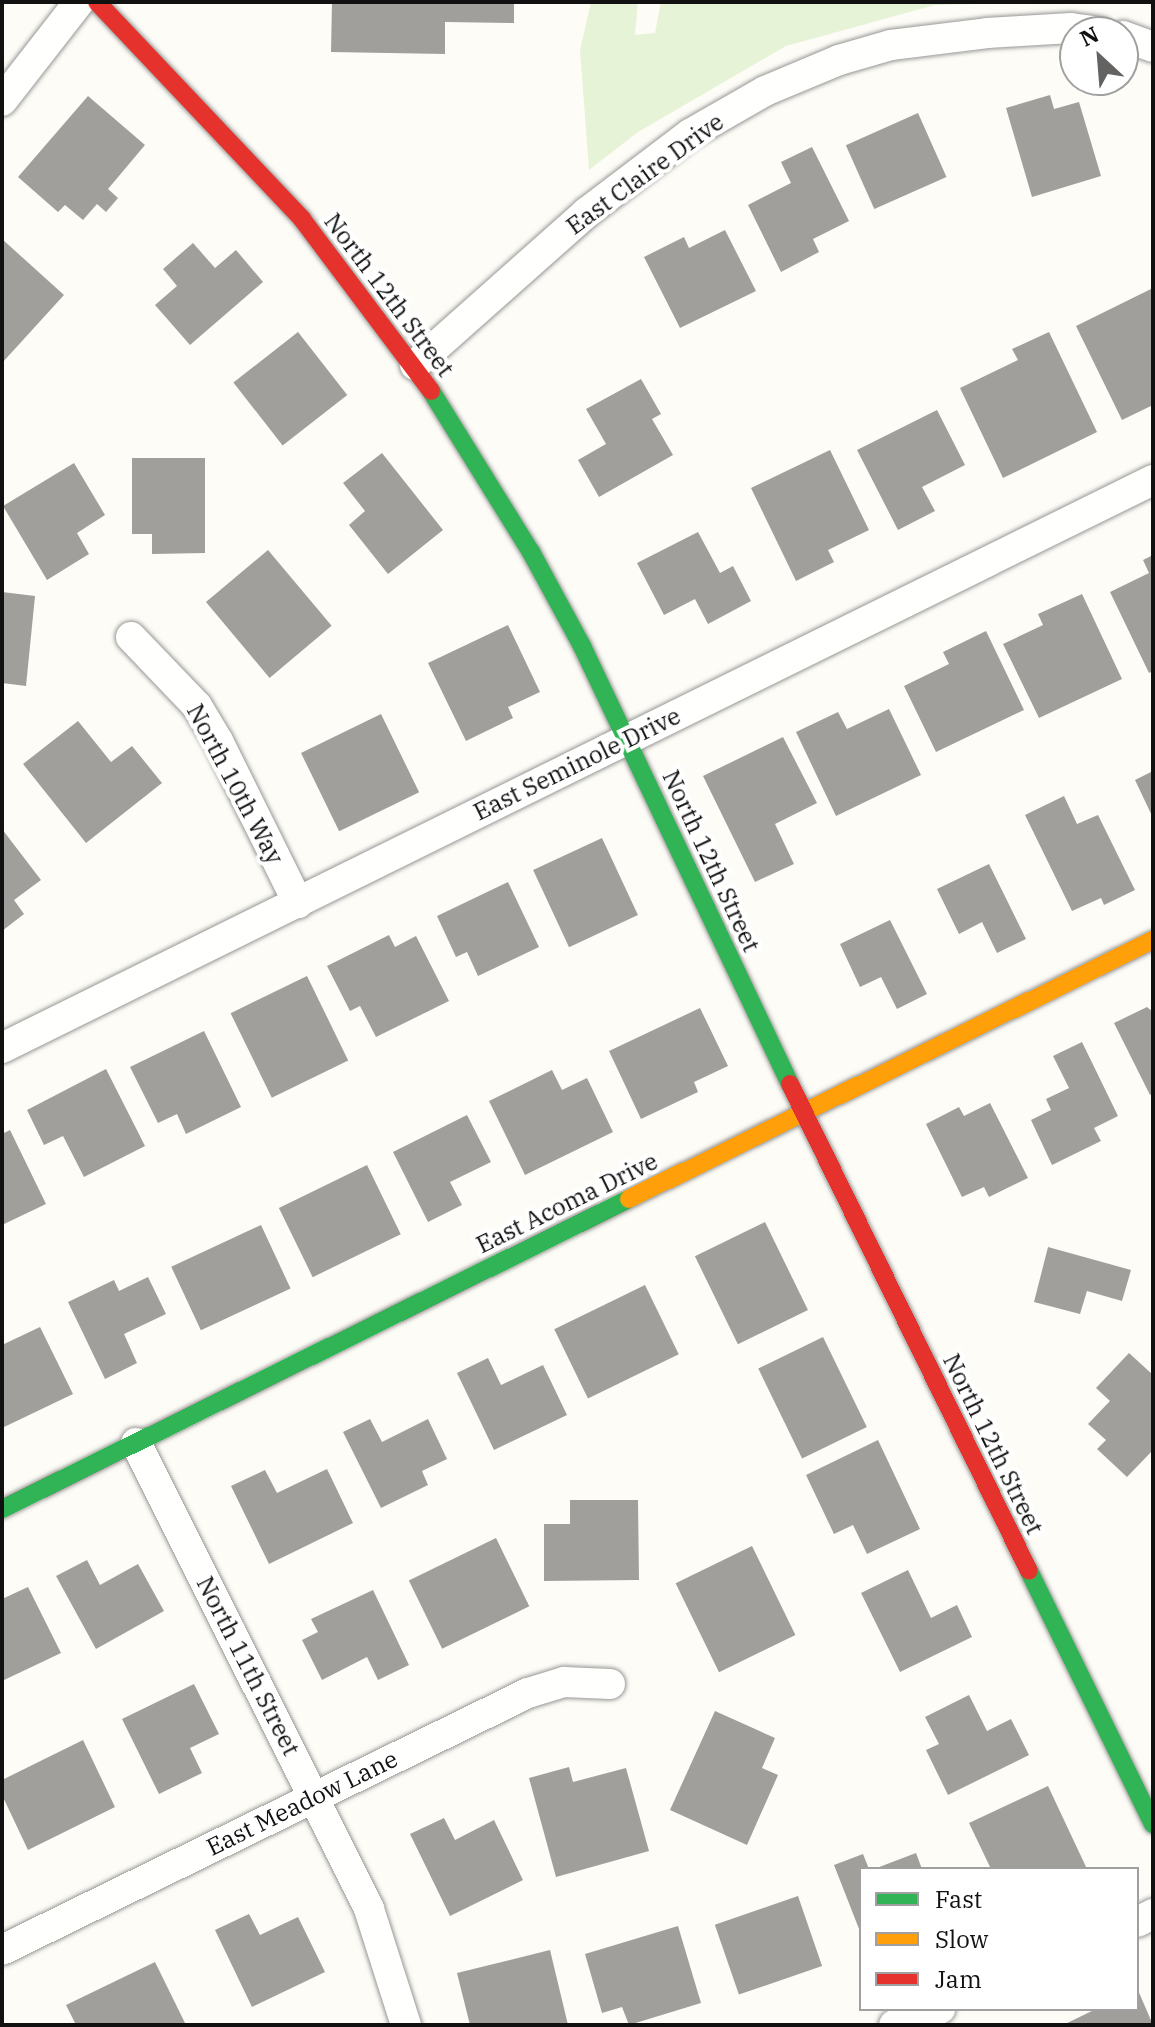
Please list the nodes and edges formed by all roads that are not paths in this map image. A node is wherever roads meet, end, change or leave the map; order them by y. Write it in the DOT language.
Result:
graph roads {
  1 [pos="79,2"];
  2 [pos="97,2"];
  3 [pos="1059,29"];
  4 [pos="2,101"];
  5 [pos="415,365"];
  6 [pos="1153,480"];
  7 [pos="131,637"];
  8 [pos="627,739"];
  9 [pos="298,903"];
  10 [pos="1153,940"];
  11 [pos="2,1048"];
  12 [pos="804,1113"];
  13 [pos="136,1443"];
  14 [pos="2,1509"];
  15 [pos="610,1684"];
  16 [pos="312,1798"];
  17 [pos="1153,1824"];
  18 [pos="2,1950"];
  19 [pos="934,2011"];
  20 [pos="406,2025"];
  21 [pos="894,2025"];
  1 -- 4 [label="street"];
  2 -- 5 [label="street, North 12th Street"];
  3 -- 5 [label="street, East Claire Drive"];
  5 -- 8 [label="street, North 12th Street"];
  6 -- 8 [label="street, East Seminole Drive"];
  7 -- 9 [label="street, North 10th Way"];
  8 -- 9 [label="street, East Seminole Drive"];
  8 -- 12 [label="street, North 12th Street"];
  9 -- 11 [label="street, East Seminole Drive"];
  10 -- 12 [label="street, East Acoma Drive"];
  12 -- 13 [label="street, East Acoma Drive"];
  12 -- 17 [label="street, North 12th Street"];
  13 -- 14 [label="street, East Acoma Drive"];
  13 -- 16 [label="street, North 11th Street"];
  15 -- 16 [label="street, East Meadow Lane"];
  16 -- 18 [label="street, East Meadow Lane"];
  16 -- 20 [label="street, North 11th Street"];
  19 -- 21 [label="street"];
}
